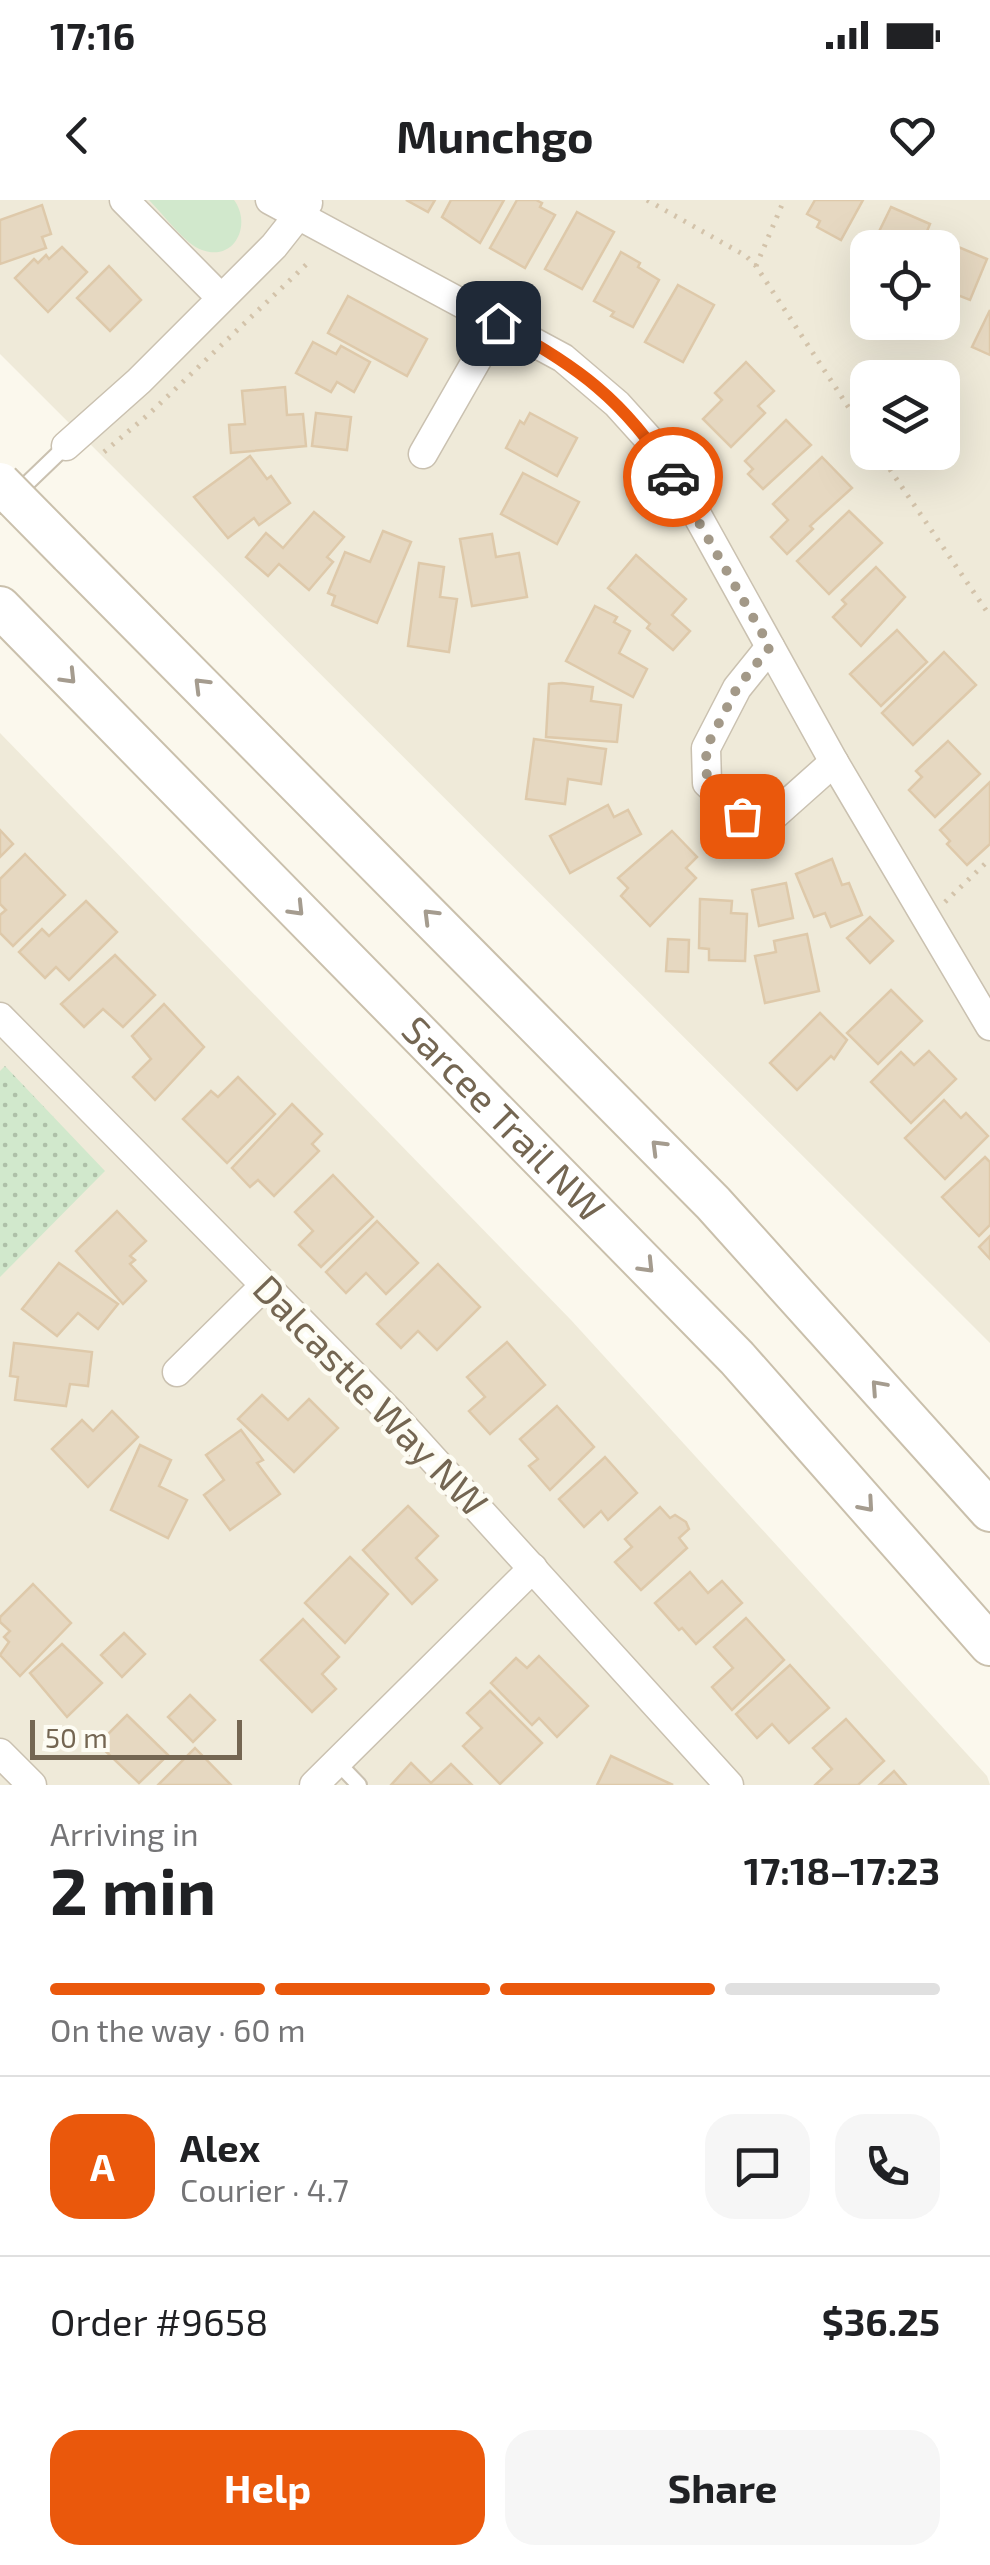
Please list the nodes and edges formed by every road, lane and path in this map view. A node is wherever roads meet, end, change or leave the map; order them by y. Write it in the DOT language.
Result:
graph roads {
  1 [pos="124,200"];
  2 [pos="270,200"];
  3 [pos="646,200"];
  4 [pos="784,200"];
  5 [pos="305,208"];
  6 [pos="756,266"];
  7 [pos="221,298"];
  8 [pos="498,323"];
  9 [pos="850,410"];
  10 [pos="66,446"];
  11 [pos="424,454"];
  12 [pos="890,470"];
  13 [pos="0,483"];
  14 [pos="0,510"];
  15 [pos="0,608"];
  16 [pos="990,616"];
  17 [pos="770,647"];
  18 [pos="834,762"];
  19 [pos="990,859"];
  20 [pos="926,919"];
  21 [pos="0,1017"];
  22 [pos="990,1026"];
  23 [pos="265,1285"];
  24 [pos="176,1372"];
  25 [pos="990,1511"];
  26 [pos="533,1568"];
  27 [pos="990,1645"];
  28 [pos="0,1753"];
  29 [pos="337,1762"];
  30 [pos="32,1785"];
  31 [pos="314,1785"];
  32 [pos="360,1785"];
  33 [pos="729,1785"];
  1 -- 7 [label="street"];
  2 -- 5 [label="street"];
  3 -- 6 [label="path"];
  4 -- 6 [label="path"];
  5 -- 7 [label="street"];
  5 -- 8 [label="street"];
  6 -- 9 [label="path"];
  7 -- 10 [label="street"];
  8 -- 11 [label="street"];
  8 -- 17 [label="street"];
  10 -- 14 [label="lane"];
  12 -- 16 [label="path"];
  25 -- 13 [label="main road, one-way, bridge"];
  15 -- 27 [label="main road, Sarcee Trail NW, one-way"];
  17 -- 18 [label="street"];
  17 -- 18 [label="street"];
  18 -- 20 [label="street"];
  19 -- 20 [label="path"];
  20 -- 22 [label="street"];
  21 -- 23 [label="street, Dalcastle Way NW"];
  23 -- 24 [label="street"];
  23 -- 26 [label="street, Dalcastle Way NW"];
  26 -- 29 [label="street"];
  26 -- 33 [label="street, Dalcastle Way NW"];
  28 -- 30 [label="street"];
  29 -- 31 [label="street"];
  29 -- 32 [label="lane"];
}
